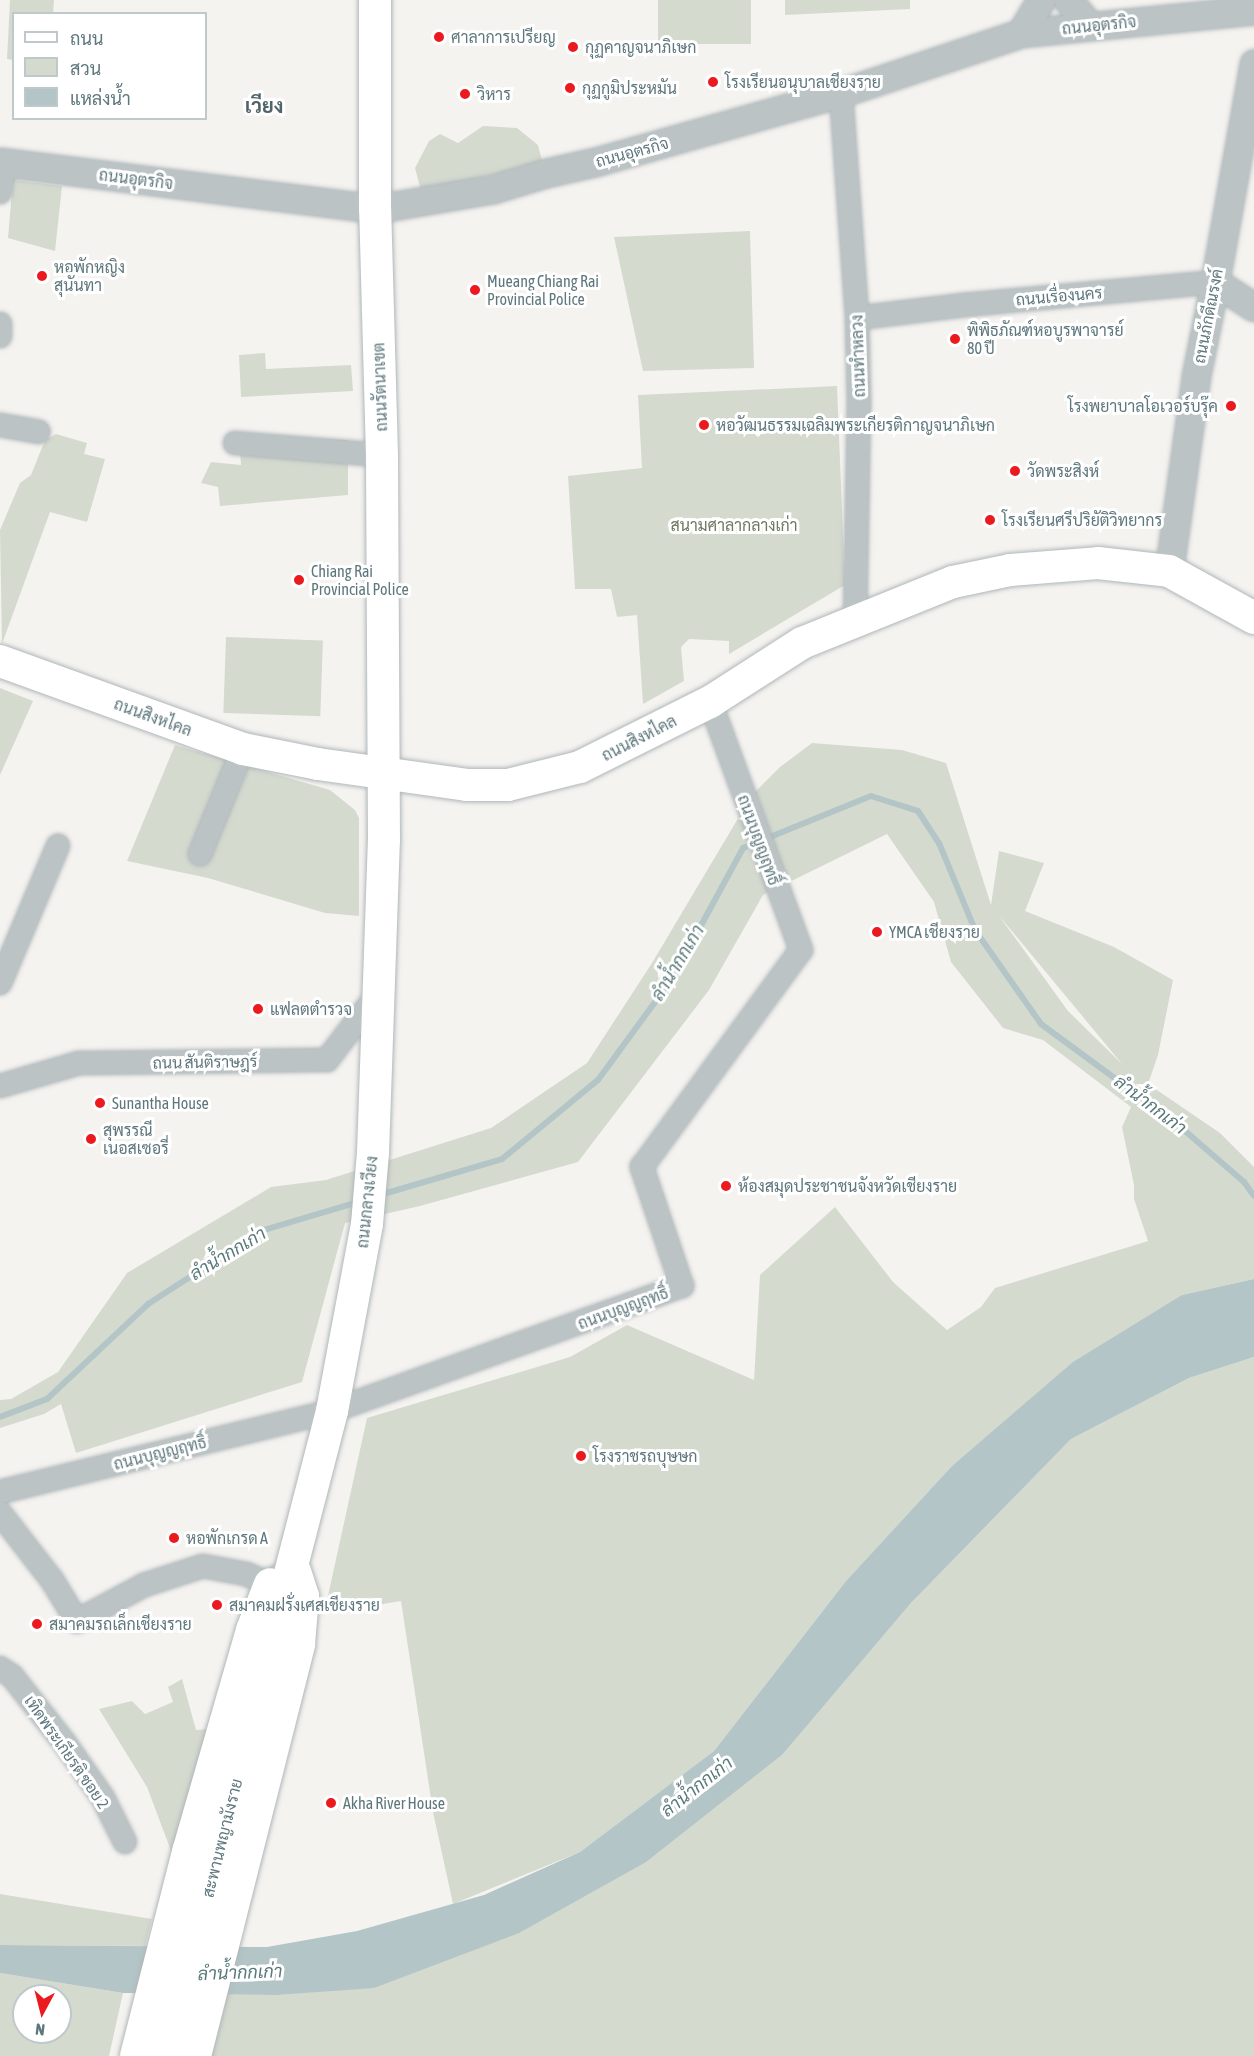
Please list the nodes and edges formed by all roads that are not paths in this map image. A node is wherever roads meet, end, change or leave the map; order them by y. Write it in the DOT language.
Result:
graph roads {
  1 [pos="375,0"];
  2 [pos="1041,0"];
  3 [pos="1068,0"];
  4 [pos="1254,10"];
  5 [pos="1090,26"];
  6 [pos="1021,33"];
  7 [pos="1254,63"];
  8 [pos="841,93"];
  9 [pos="2,163"];
  10 [pos="0,192"];
  11 [pos="375,209"];
  12 [pos="1215,282"];
  13 [pos="1254,307"];
  14 [pos="857,318"];
  15 [pos="0,324"];
  16 [pos="0,336"];
  17 [pos="0,425"];
  18 [pos="39,432"];
  19 [pos="235,443"];
  20 [pos="382,455"];
  21 [pos="1169,571"];
  22 [pos="1254,618"];
  23 [pos="855,620"];
  24 [pos="0,661"];
  25 [pos="710,702"];
  26 [pos="243,749"];
  27 [pos="384,773"];
  28 [pos="58,846"];
  29 [pos="200,854"];
  30 [pos="0,983"];
  31 [pos="380,991"];
  32 [pos="0,1086"];
  33 [pos="332,1411"];
  34 [pos="0,1492"];
  35 [pos="0,1512"];
  36 [pos="281,1574"];
  37 [pos="278,1621"];
  38 [pos="0,1668"];
  39 [pos="125,1842"];
  40 [pos="136,2056"];
  41 [pos="165,2056"];
  42 [pos="195,2056"];
  1 -- 11 [label="main road, ถนนรัตนาเขต"];
  2 -- 6 [label="street"];
  3 -- 5 [label="street"];
  4 -- 5 [label="street, ถนนอุตรกิจ"];
  5 -- 6 [label="street, ถนนอุตรกิจ"];
  6 -- 8 [label="street, ถนนอุตรกิจ"];
  7 -- 12 [label="street, ถนนภักดีณรงค์"];
  8 -- 11 [label="street, ถนนอุตรกิจ"];
  8 -- 14 [label="street, ถนนทำหลวง"];
  9 -- 10 [label="street"];
  9 -- 11 [label="street, ถนนอุตรกิจ"];
  11 -- 20 [label="main road, ถนนรัตนาเขต"];
  12 -- 13 [label="street"];
  12 -- 14 [label="street, ถนนเรื่องนคร"];
  12 -- 21 [label="street, ถนนภักดีณรงค์"];
  14 -- 23 [label="street, ถนนทำหลวง"];
  15 -- 16 [label="street"];
  17 -- 18 [label="street"];
  19 -- 20 [label="street"];
  20 -- 27 [label="main road, ถนนรัตนาเขต"];
  21 -- 22 [label="main road, ถนนสิงหไคล"];
  21 -- 23 [label="main road, ถนนสิงหไคล"];
  23 -- 25 [label="main road, ถนนสิงหไคล"];
  24 -- 26 [label="main road, ถนนสิงหไคล"];
  25 -- 27 [label="main road, ถนนสิงหไคล"];
  25 -- 33 [label="street, ถนนบุญญฤทธิ์"];
  26 -- 27 [label="main road, ถนนสิงหไคล"];
  26 -- 29 [label="street"];
  27 -- 31 [label="main road, ถนนกลางเวียง"];
  28 -- 30 [label="street"];
  31 -- 32 [label="street, ถนน สันติราษฎร์"];
  31 -- 33 [label="main road, ถนนกลางเวียง"];
  33 -- 34 [label="street, ถนนบุญญฤทธิ์"];
  33 -- 36 [label="main road, ถนนกลางเวียง"];
  35 -- 36 [label="street"];
  36 -- 37 [label="main road, ถนนกลางเวียง"];
  36 -- 40 [label="main road"];
  36 -- 42 [label="main road"];
  37 -- 41 [label="main road, สะพานพญามังราย"];
  38 -- 39 [label="street, เทิดพระเกียรติ ซอย 2"];
}
